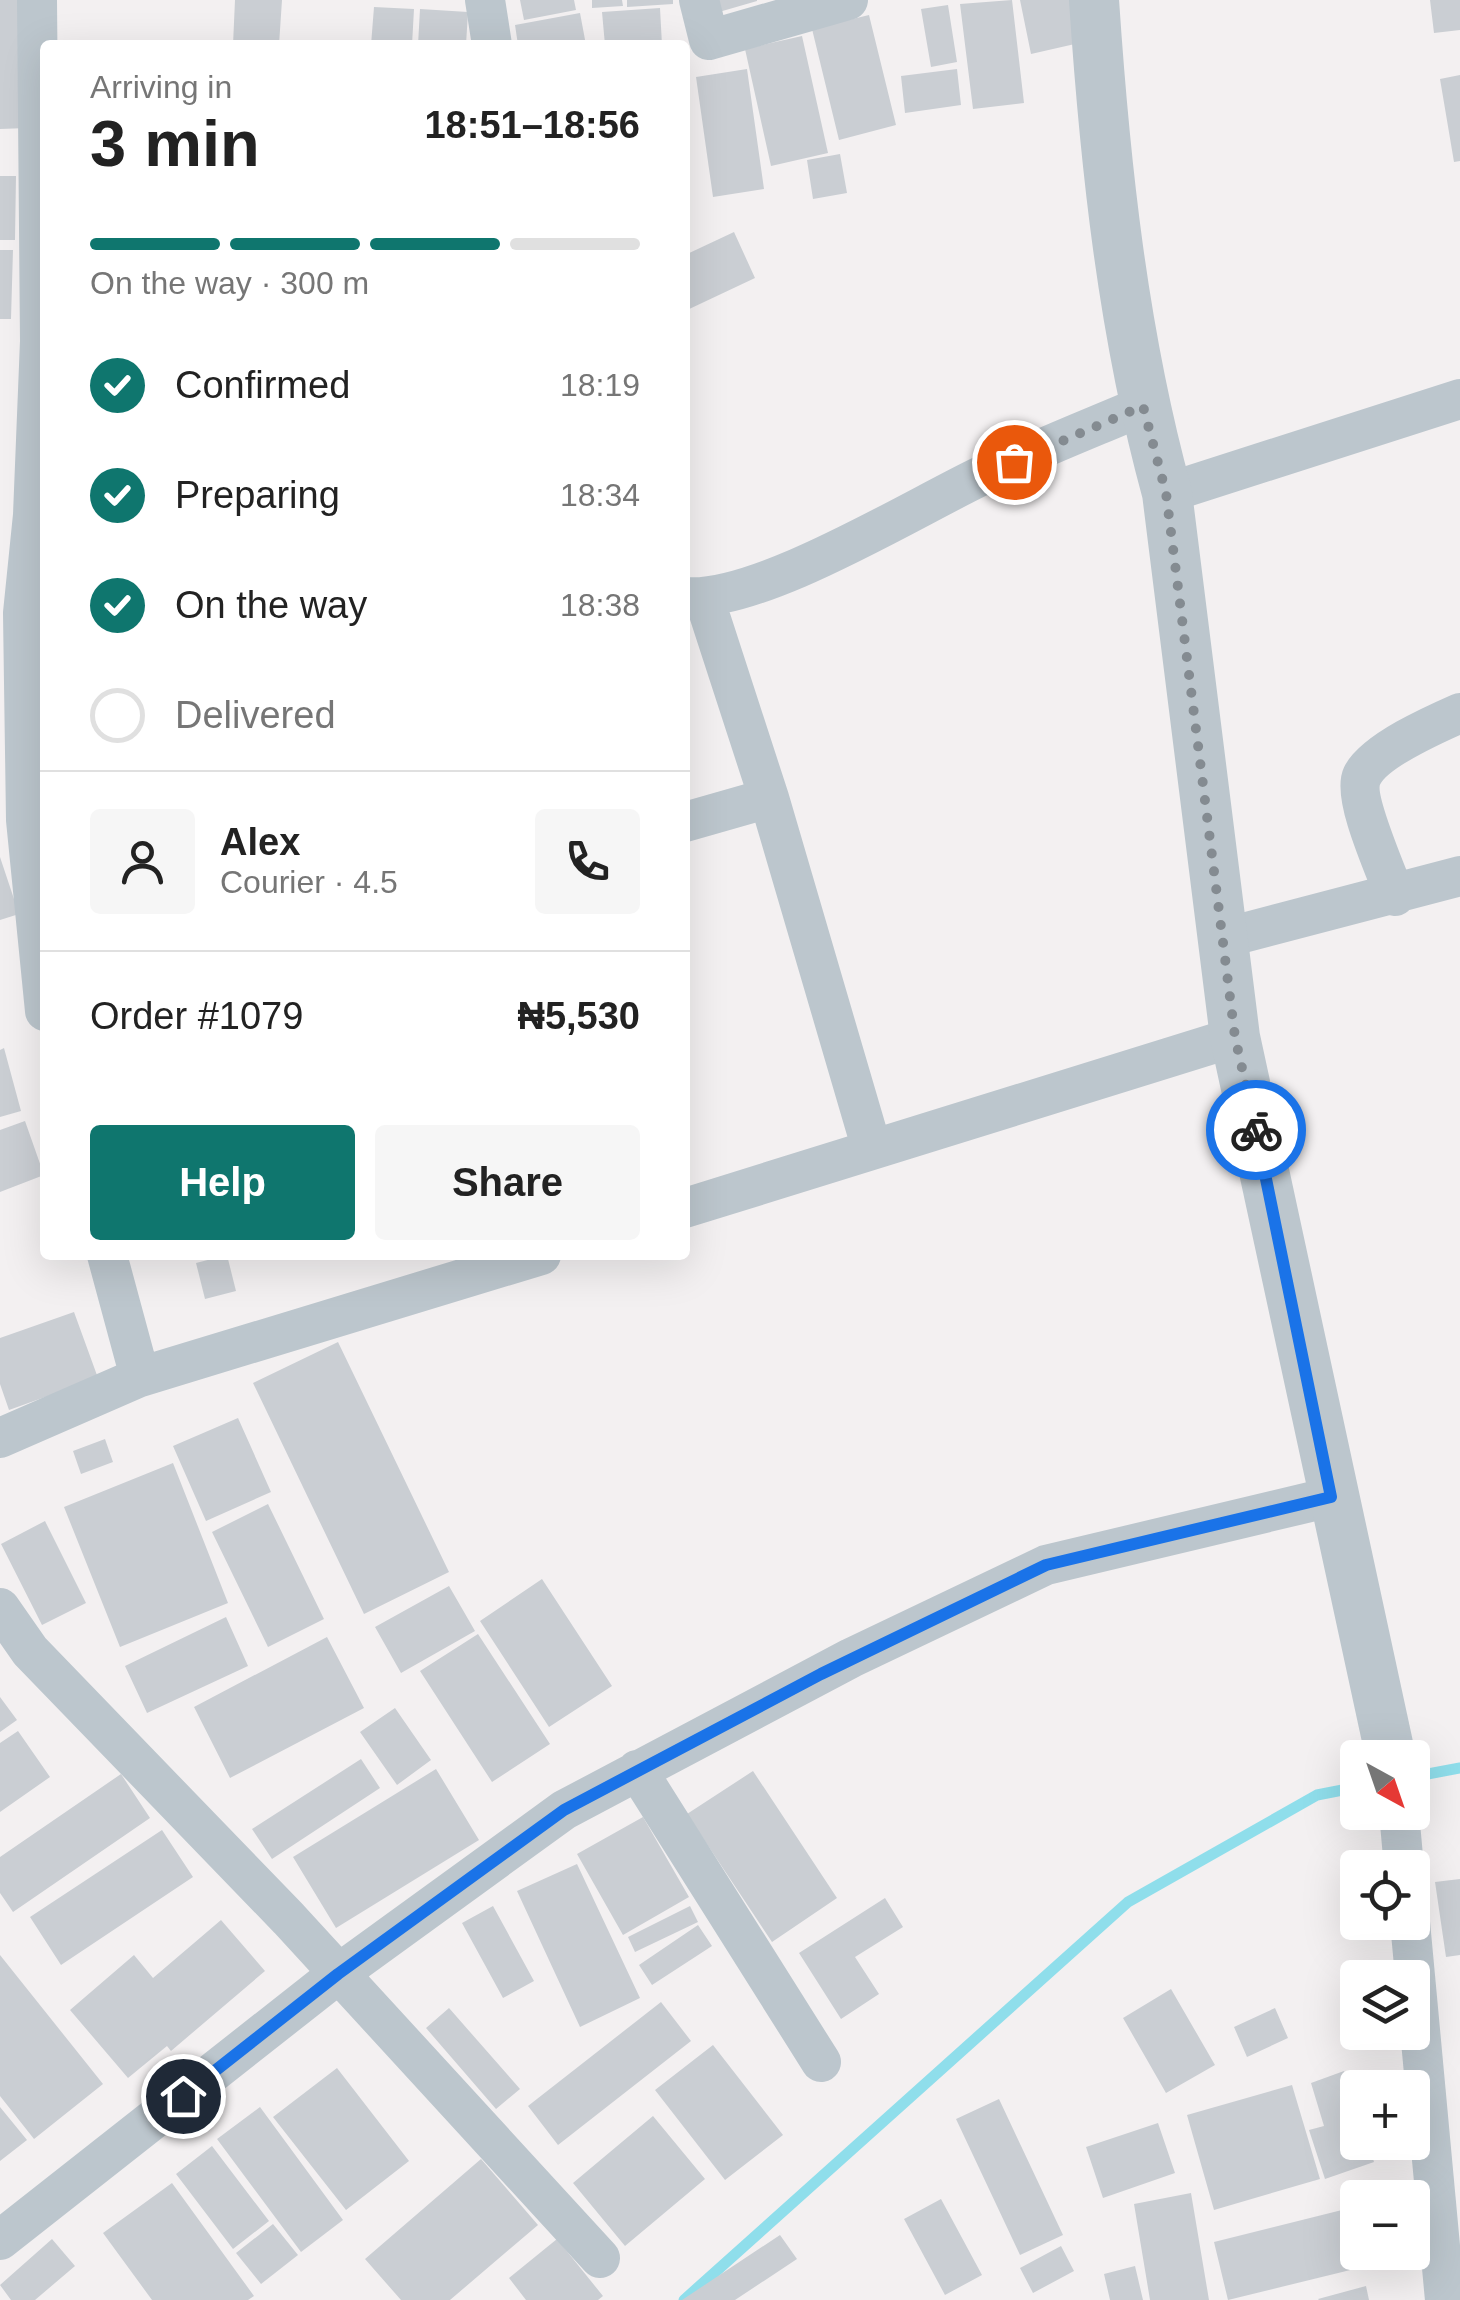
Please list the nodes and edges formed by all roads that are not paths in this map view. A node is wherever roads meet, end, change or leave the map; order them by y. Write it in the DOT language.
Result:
graph roads {
  1 [pos="36,0"];
  2 [pos="485,0"];
  3 [pos="699,0"];
  4 [pos="848,0"];
  5 [pos="1094,0"];
  6 [pos="491,40"];
  7 [pos="1460,399"];
  8 [pos="1143,406"];
  9 [pos="1166,493"];
  10 [pos="17,514"];
  11 [pos="695,598"];
  12 [pos="34,613"];
  13 [pos="1460,714"];
  14 [pos="769,798"];
  15 [pos="690,821"];
  16 [pos="1460,876"];
  17 [pos="1395,896"];
  18 [pos="1224,938"];
  19 [pos="40,961"];
  20 [pos="1235,1037"];
  21 [pos="871,1146"];
  22 [pos="690,1206"];
  23 [pos="108,1260"];
  24 [pos="525,1260"];
  25 [pos="140,1377"];
  26 [pos="0,1437"];
  27 [pos="1331,1497"];
  28 [pos="0,1608"];
  29 [pos="1388,1740"];
  30 [pos="637,1770"];
  31 [pos="1412,1940"];
  32 [pos="338,1974"];
  33 [pos="821,2062"];
  34 [pos="0,2240"];
  35 [pos="600,2258"];
  36 [pos="1445,2300"];
  1 -- 10 [label="street"];
  2 -- 6 [label="street"];
  3 -- 4 [label="street"];
  5 -- 8 [label="street"];
  7 -- 9 [label="street"];
  8 -- 9 [label="street"];
  8 -- 11 [label="street"];
  9 -- 18 [label="street"];
  10 -- 12 [label="street"];
  11 -- 14 [label="street"];
  12 -- 19 [label="street"];
  13 -- 17 [label="street"];
  14 -- 15 [label="street"];
  14 -- 21 [label="street"];
  16 -- 17 [label="street"];
  17 -- 18 [label="street"];
  18 -- 20 [label="street"];
  20 -- 21 [label="street"];
  20 -- 27 [label="street"];
  21 -- 22 [label="street"];
  23 -- 25 [label="street"];
  24 -- 25 [label="street"];
  25 -- 26 [label="street"];
  27 -- 29 [label="street"];
  27 -- 30 [label="street"];
  28 -- 32 [label="street"];
  30 -- 32 [label="street"];
  30 -- 33 [label="street"];
  31 -- 36 [label="street"];
  32 -- 34 [label="street"];
  32 -- 35 [label="street"];
}
